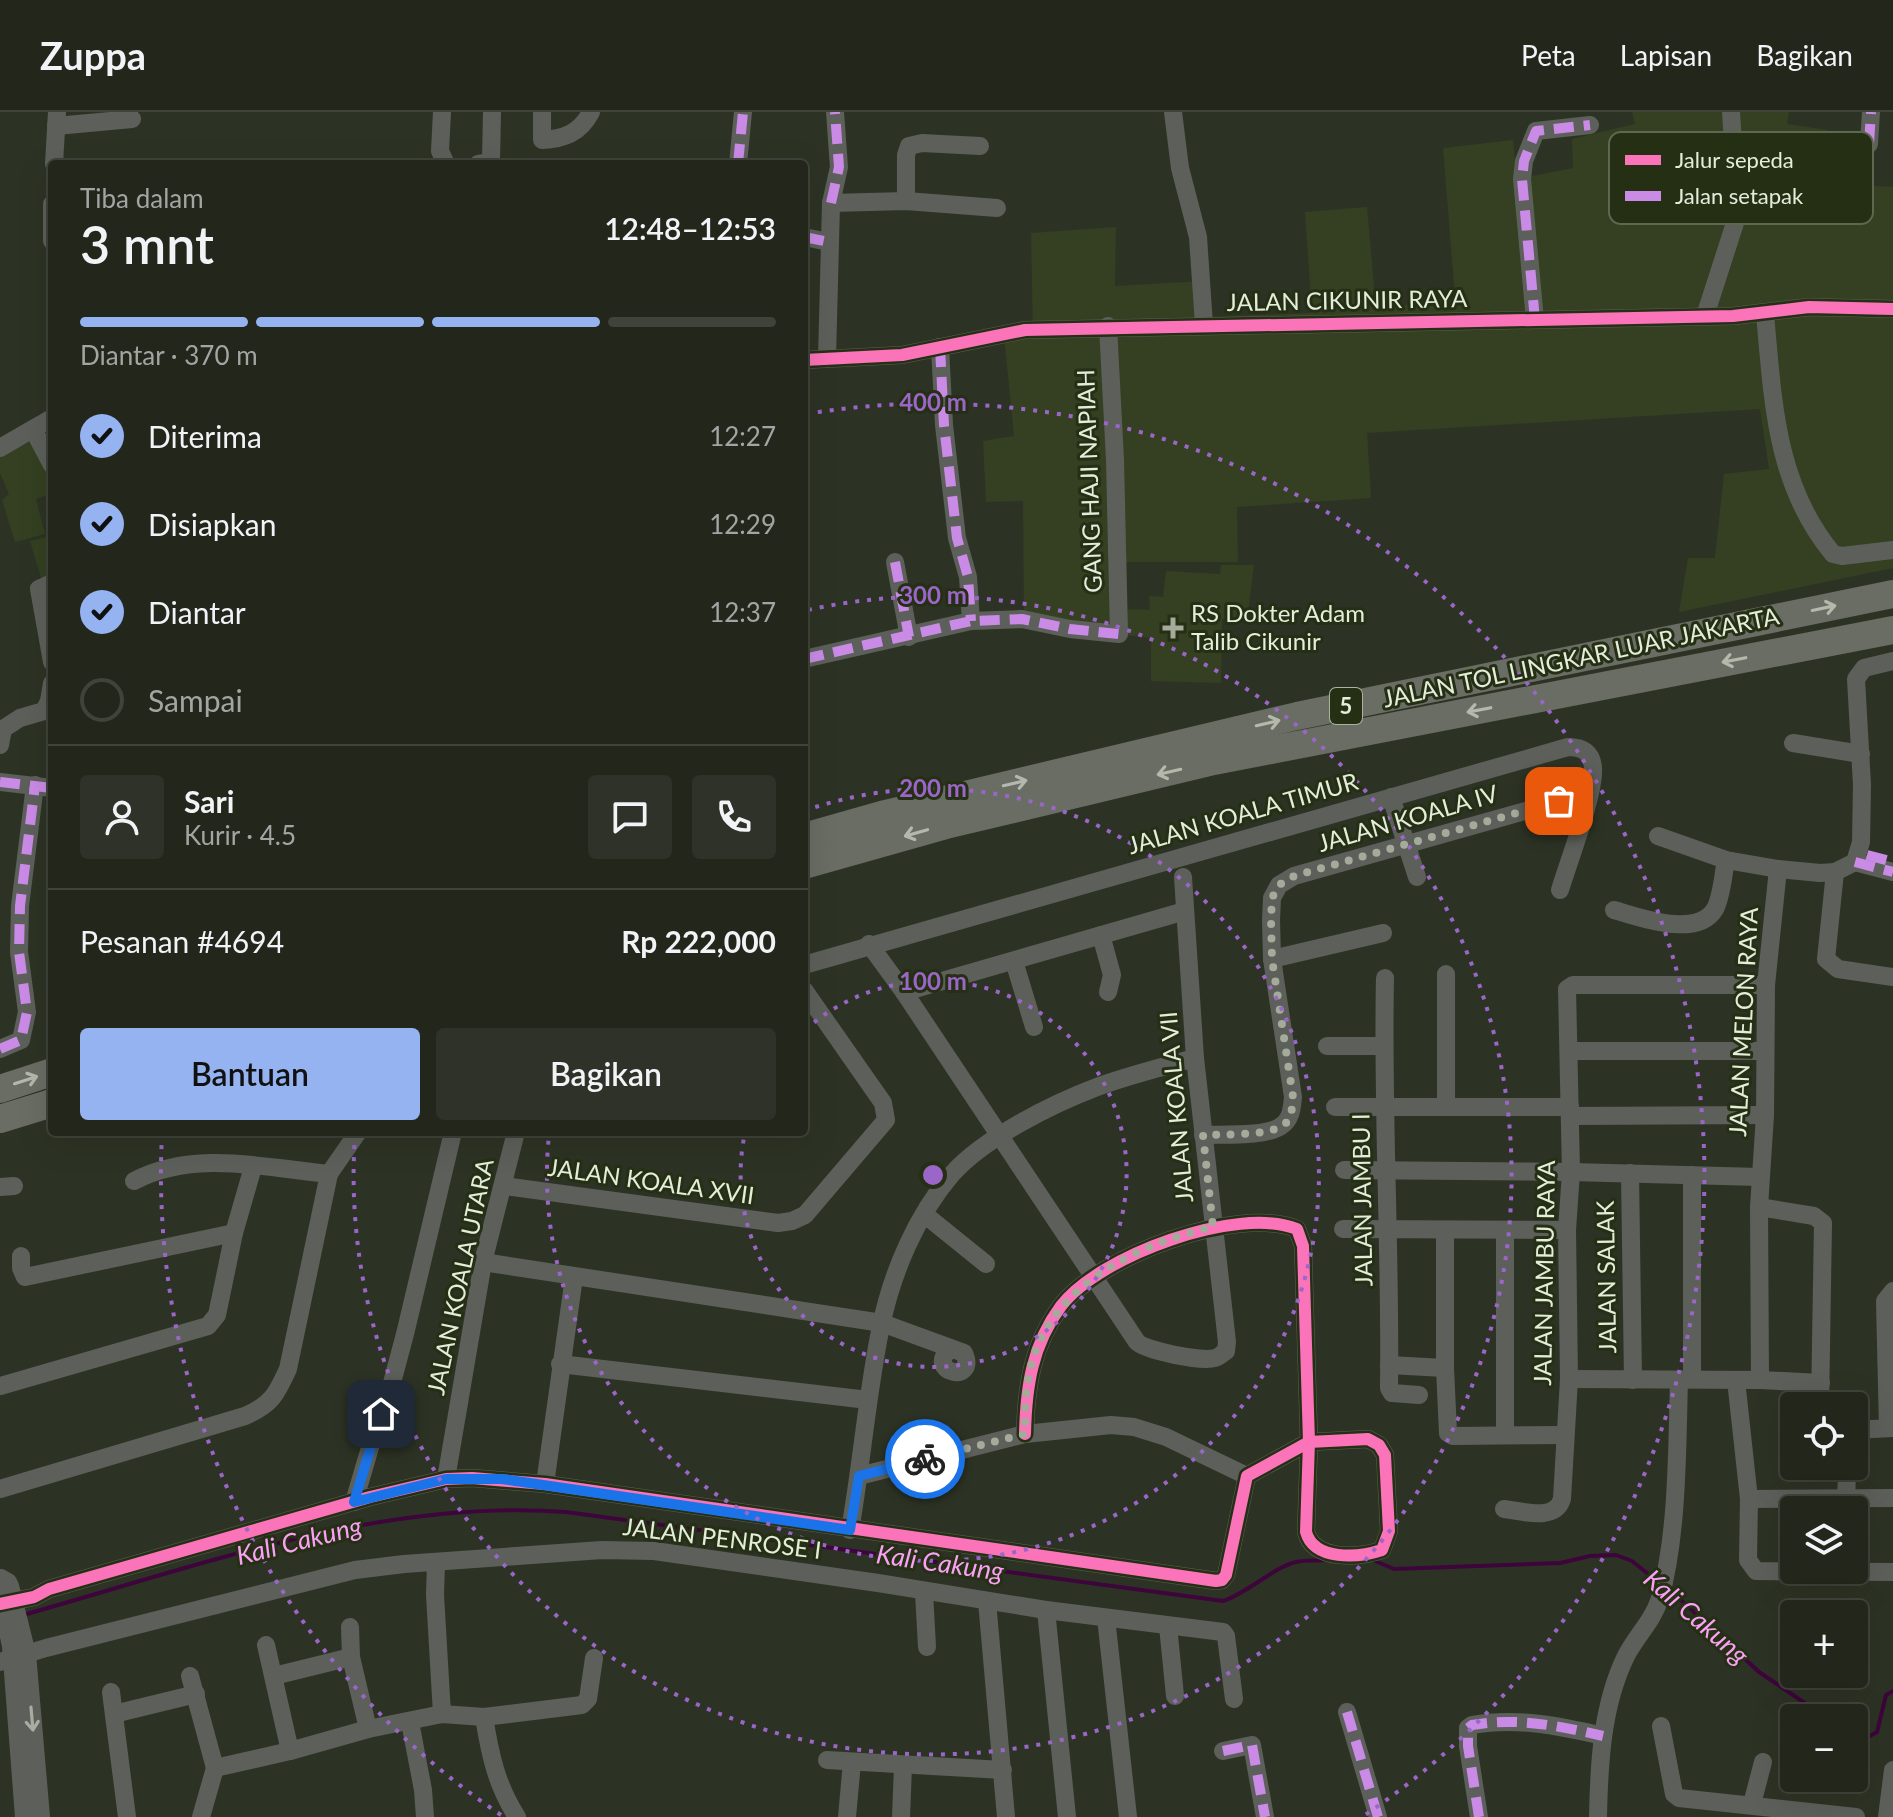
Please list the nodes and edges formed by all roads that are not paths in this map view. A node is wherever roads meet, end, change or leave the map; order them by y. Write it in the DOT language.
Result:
graph roads {
  1 [pos="442,112"];
  2 [pos="492,112"];
  3 [pos="542,112"];
  4 [pos="591,112"];
  5 [pos="743,112"];
  6 [pos="835,112"];
  7 [pos="1173,112"];
  8 [pos="1731,112"];
  9 [pos="1871,112"];
  10 [pos="56,119"];
  11 [pos="132,119"];
  12 [pos="1590,125"];
  13 [pos="1732,132"];
  14 [pos="1870,132"];
  15 [pos="980,146"];
  16 [pos="54,160"];
  17 [pos="444,160"];
  18 [pos="491,160"];
  19 [pos="738,160"];
  20 [pos="906,201"];
  21 [pos="831,203"];
  22 [pos="997,208"];
  23 [pos="1735,224"];
  24 [pos="808,238"];
  25 [pos="829,242"];
  26 [pos="1893,309"];
  27 [pos="1765,314"];
  28 [pos="1705,316"];
  29 [pos="1535,320"];
  30 [pos="1204,325"];
  31 [pos="1108,326"];
  32 [pos="940,347"];
  33 [pos="827,359"];
  34 [pos="808,360"];
  35 [pos="48,420"];
  36 [pos="33,429"];
  37 [pos="0,448"];
  38 [pos="48,457"];
  39 [pos="1890,551"];
  40 [pos="895,562"];
  41 [pos="48,585"];
  42 [pos="1893,594"];
  43 [pos="971,621"];
  44 [pos="1893,630"];
  45 [pos="909,637"];
  46 [pos="48,640"];
  47 [pos="808,658"];
  48 [pos="1893,661"];
  49 [pos="48,703"];
  50 [pos="1793,743"];
  51 [pos="0,745"];
  52 [pos="1861,754"];
  53 [pos="0,782"];
  54 [pos="43,786"];
  55 [pos="1589,793"];
  56 [pos="1391,797"];
  57 [pos="808,836"];
  58 [pos="1658,836"];
  59 [pos="1407,845"];
  60 [pos="1857,857"];
  61 [pos="1726,860"];
  62 [pos="1893,862"];
  63 [pos="808,864"];
  64 [pos="1778,869"];
  65 [pos="1835,872"];
  66 [pos="1893,872"];
  67 [pos="1183,877"];
  68 [pos="1417,877"];
  69 [pos="1560,890"];
  70 [pos="1614,910"];
  71 [pos="1185,911"];
  72 [pos="1383,933"];
  73 [pos="1101,935"];
  74 [pos="869,944"];
  75 [pos="1272,959"];
  76 [pos="1014,961"];
  77 [pos="808,964"];
  78 [pos="1446,974"];
  79 [pos="1893,977"];
  80 [pos="1385,978"];
  81 [pos="1766,985"];
  82 [pos="904,992"];
  83 [pos="1108,992"];
  84 [pos="808,996"];
  85 [pos="1034,1027"];
  86 [pos="1327,1046"];
  87 [pos="1383,1046"];
  88 [pos="0,1049"];
  89 [pos="1569,1051"];
  90 [pos="1764,1051"];
  91 [pos="1195,1058"];
  92 [pos="48,1073"];
  93 [pos="0,1089"];
  94 [pos="48,1104"];
  95 [pos="1446,1106"];
  96 [pos="1335,1107"];
  97 [pos="1385,1107"];
  98 [pos="1570,1112"];
  99 [pos="1765,1115"];
  100 [pos="0,1119"];
  101 [pos="1203,1135"];
  102 [pos="355,1136"];
  103 [pos="452,1136"];
  104 [pos="515,1136"];
  105 [pos="999,1136"];
  106 [pos="253,1167"];
  107 [pos="1344,1170"];
  108 [pos="1387,1171"];
  109 [pos="1571,1172"];
  110 [pos="1630,1173"];
  111 [pos="329,1174"];
  112 [pos="1692,1175"];
  113 [pos="1760,1177"];
  114 [pos="134,1181"];
  115 [pos="504,1186"];
  116 [pos="1759,1207"];
  117 [pos="924,1214"];
  118 [pos="1213,1227"];
  119 [pos="1387,1228"];
  120 [pos="1343,1229"];
  121 [pos="1445,1230"];
  122 [pos="1505,1230"];
  123 [pos="1567,1230"];
  124 [pos="234,1233"];
  125 [pos="21,1256"];
  126 [pos="483,1262"];
  127 [pos="986,1264"];
  128 [pos="1094,1276"];
  129 [pos="574,1277"];
  130 [pos="1889,1296"];
  131 [pos="882,1323"];
  132 [pos="950,1349"];
  133 [pos="560,1364"];
  134 [pos="1389,1365"];
  135 [pos="1445,1368"];
  136 [pos="1569,1379"];
  137 [pos="1633,1380"];
  138 [pos="1686,1380"];
  139 [pos="1736,1380"];
  140 [pos="1760,1380"];
  141 [pos="1821,1383"];
  142 [pos="0,1386"];
  143 [pos="1821,1392"];
  144 [pos="1419,1395"];
  145 [pos="868,1400"];
  146 [pos="1890,1428"];
  147 [pos="1868,1429"];
  148 [pos="1505,1433"];
  149 [pos="1025,1434"];
  150 [pos="1565,1435"];
  151 [pos="1309,1442"];
  152 [pos="859,1476"];
  153 [pos="1247,1476"];
  154 [pos="446,1479"];
  155 [pos="545,1484"];
  156 [pos="0,1489"];
  157 [pos="1893,1498"];
  158 [pos="1749,1499"];
  159 [pos="1780,1501"];
  160 [pos="354,1502"];
  161 [pos="1868,1502"];
  162 [pos="1504,1509"];
  163 [pos="850,1530"];
  164 [pos="436,1563"];
  165 [pos="1780,1571"];
  166 [pos="1868,1571"];
  167 [pos="1893,1572"];
  168 [pos="924,1592"];
  169 [pos="4,1596"];
  170 [pos="987,1601"];
  171 [pos="1046,1610"];
  172 [pos="1106,1618"];
  173 [pos="1168,1626"];
  174 [pos="350,1627"];
  175 [pos="266,1645"];
  176 [pos="927,1647"];
  177 [pos="14,1652"];
  178 [pos="351,1657"];
  179 [pos="594,1658"];
  180 [pos="190,1676"];
  181 [pos="274,1676"];
  182 [pos="111,1692"];
  183 [pos="196,1694"];
  184 [pos="1175,1696"];
  185 [pos="1234,1699"];
  186 [pos="1347,1712"];
  187 [pos="114,1714"];
  188 [pos="442,1714"];
  189 [pos="484,1717"];
  190 [pos="410,1722"];
  191 [pos="1661,1726"];
  192 [pos="368,1729"];
  193 [pos="1603,1736"];
  194 [pos="290,1751"];
  195 [pos="1223,1751"];
  196 [pos="827,1760"];
  197 [pos="852,1762"];
  198 [pos="1763,1762"];
  199 [pos="903,1766"];
  200 [pos="215,1768"];
  201 [pos="1003,1770"];
  202 [pos="1893,1770"];
  203 [pos="1752,1804"];
  204 [pos="24,1817"];
  205 [pos="41,1817"];
  206 [pos="127,1817"];
  207 [pos="201,1817"];
  208 [pos="425,1817"];
  209 [pos="517,1817"];
  210 [pos="847,1817"];
  211 [pos="901,1817"];
  212 [pos="1006,1817"];
  213 [pos="1067,1817"];
  214 [pos="1128,1817"];
  215 [pos="1265,1817"];
  216 [pos="1378,1817"];
  217 [pos="1479,1817"];
  218 [pos="1598,1817"];
  219 [pos="1856,1817"];
  220 [pos="1887,1817"];
  1 -- 17 [label="street"];
  2 -- 18 [label="street"];
  3 -- 4 [label="street"];
  5 -- 19 [label="street"];
  6 -- 21 [label="street"];
  7 -- 30 [label="street"];
  8 -- 13 [label="street"];
  9 -- 14 [label="street"];
  10 -- 11 [label="street"];
  10 -- 16 [label="street"];
  12 -- 29 [label="street"];
  15 -- 20 [label="street"];
  20 -- 21 [label="street"];
  20 -- 22 [label="street"];
  21 -- 25 [label="street"];
  23 -- 28 [label="street"];
  24 -- 25 [label="street"];
  25 -- 33 [label="street"];
  26 -- 27 [label="street, JALAN CIKUNIR RAYA"];
  27 -- 28 [label="street, JALAN CIKUNIR RAYA"];
  27 -- 39 [label="street"];
  28 -- 29 [label="street, JALAN CIKUNIR RAYA"];
  29 -- 30 [label="street, JALAN CIKUNIR RAYA"];
  30 -- 31 [label="street, JALAN CIKUNIR RAYA"];
  31 -- 32 [label="street, JALAN CIKUNIR RAYA"];
  31 -- 43 [label="street, GANG HAJI NAPIAH"];
  32 -- 33 [label="street, JALAN CIKUNIR RAYA"];
  32 -- 43 [label="street"];
  33 -- 34 [label="street, JALAN CIKUNIR RAYA"];
  35 -- 36 [label="street"];
  36 -- 37 [label="street"];
  36 -- 38 [label="street"];
  40 -- 45 [label="street"];
  41 -- 46 [label="street"];
  57 -- 42 [label="highway, JALAN TOL LINGKAR LUAR JAKARTA / 5, one-way"];
  43 -- 45 [label="street"];
  44 -- 63 [label="highway, JALAN TOL LINGKAR LUAR JAKARTA / 5, one-way"];
  45 -- 47 [label="street"];
  48 -- 52 [label="street"];
  49 -- 51 [label="street"];
  50 -- 52 [label="street"];
  52 -- 60 [label="street"];
  53 -- 54 [label="street"];
  54 -- 88 [label="street"];
  55 -- 56 [label="street, JALAN KOALA TIMUR"];
  55 -- 59 [label="street, JALAN KOALA IV"];
  55 -- 69 [label="street"];
  56 -- 59 [label="street"];
  56 -- 74 [label="street, JALAN KOALA TIMUR"];
  58 -- 61 [label="street"];
  59 -- 68 [label="street"];
  59 -- 75 [label="street, JALAN KOALA IV"];
  60 -- 62 [label="street"];
  60 -- 65 [label="street"];
  60 -- 66 [label="street"];
  61 -- 64 [label="street"];
  61 -- 70 [label="street"];
  64 -- 65 [label="street"];
  64 -- 81 [label="street, JALAN MELON RAYA"];
  65 -- 79 [label="street"];
  67 -- 71 [label="street, JALAN KOALA VII"];
  71 -- 73 [label="street"];
  71 -- 91 [label="street, JALAN KOALA VII"];
  72 -- 75 [label="street"];
  73 -- 76 [label="street"];
  73 -- 83 [label="street"];
  74 -- 77 [label="street, JALAN KOALA TIMUR"];
  74 -- 82 [label="street"];
  75 -- 101 [label="street, JALAN KOALA IV"];
  76 -- 82 [label="street"];
  76 -- 85 [label="street"];
  78 -- 95 [label="street"];
  80 -- 87 [label="street, JALAN JAMBU I"];
  81 -- 89 [label="street, JALAN JAMBU RAYA"];
  81 -- 90 [label="street, JALAN MELON RAYA"];
  82 -- 105 [label="street"];
  84 -- 115 [label="street, JALAN KOALA XVII"];
  86 -- 87 [label="street"];
  87 -- 97 [label="street, JALAN JAMBU I"];
  89 -- 90 [label="street"];
  89 -- 98 [label="street, JALAN JAMBU RAYA"];
  90 -- 99 [label="street, JALAN MELON RAYA"];
  91 -- 101 [label="street, JALAN KOALA VII"];
  91 -- 105 [label="street"];
  93 -- 92 [label="highway, one-way"];
  94 -- 100 [label="highway"];
  95 -- 97 [label="street"];
  95 -- 98 [label="street"];
  96 -- 97 [label="street"];
  97 -- 108 [label="street, JALAN JAMBU I"];
  98 -- 99 [label="street"];
  98 -- 109 [label="street, JALAN JAMBU RAYA"];
  99 -- 113 [label="street, JALAN MELON RAYA"];
  101 -- 118 [label="street, JALAN KOALA VII"];
  102 -- 111 [label="street"];
  103 -- 160 [label="street"];
  104 -- 115 [label="street, JALAN KOALA UTARA"];
  105 -- 117 [label="street"];
  105 -- 128 [label="street"];
  106 -- 111 [label="street"];
  106 -- 114 [label="street"];
  106 -- 124 [label="street"];
  107 -- 108 [label="street"];
  108 -- 109 [label="street"];
  108 -- 119 [label="street, JALAN JAMBU I"];
  109 -- 110 [label="street"];
  109 -- 123 [label="street, JALAN JAMBU RAYA"];
  110 -- 112 [label="street"];
  110 -- 137 [label="street, JALAN SALAK"];
  111 -- 156 [label="street"];
  112 -- 113 [label="street"];
  112 -- 138 [label="street"];
  113 -- 116 [label="street, JALAN MELON RAYA"];
  115 -- 126 [label="street, JALAN KOALA UTARA"];
  116 -- 140 [label="street, JALAN MELON RAYA"];
  116 -- 141 [label="street"];
  117 -- 127 [label="street"];
  117 -- 131 [label="street"];
  118 -- 128 [label="street"];
  118 -- 128 [label="street, JALAN KOALA VII"];
  118 -- 151 [label="street"];
  119 -- 120 [label="street"];
  119 -- 121 [label="street"];
  119 -- 134 [label="street, JALAN JAMBU I"];
  121 -- 122 [label="street"];
  121 -- 135 [label="street"];
  122 -- 123 [label="street"];
  122 -- 148 [label="street"];
  123 -- 136 [label="street, JALAN JAMBU RAYA"];
  124 -- 125 [label="street"];
  124 -- 142 [label="street"];
  126 -- 129 [label="street"];
  126 -- 154 [label="street, JALAN KOALA UTARA"];
  128 -- 149 [label="street"];
  129 -- 131 [label="street"];
  129 -- 133 [label="street"];
  130 -- 146 [label="street"];
  131 -- 132 [label="street"];
  131 -- 145 [label="street"];
  133 -- 145 [label="street"];
  133 -- 155 [label="street"];
  134 -- 135 [label="street"];
  134 -- 144 [label="street, JALAN JAMBU I"];
  135 -- 148 [label="street"];
  136 -- 137 [label="street"];
  136 -- 150 [label="street, JALAN JAMBU RAYA"];
  137 -- 138 [label="street"];
  138 -- 139 [label="street"];
  138 -- 193 [label="street"];
  139 -- 140 [label="street"];
  139 -- 158 [label="street"];
  140 -- 141 [label="street"];
  141 -- 143 [label="street"];
  145 -- 152 [label="street"];
  146 -- 147 [label="street"];
  148 -- 150 [label="street"];
  149 -- 152 [label="street"];
  149 -- 153 [label="street"];
  150 -- 162 [label="street, JALAN JAMBU RAYA"];
  151 -- 151 [label="street"];
  151 -- 153 [label="street"];
  152 -- 163 [label="street"];
  153 -- 163 [label="street"];
  154 -- 155 [label="street"];
  154 -- 160 [label="street"];
  155 -- 163 [label="street"];
  157 -- 161 [label="street"];
  158 -- 159 [label="street"];
  158 -- 165 [label="street"];
  160 -- 169 [label="street"];
  164 -- 168 [label="street, JALAN PENROSE I"];
  164 -- 177 [label="street, JALAN PENROSE I"];
  164 -- 188 [label="street"];
  166 -- 167 [label="street"];
  168 -- 170 [label="street, JALAN PENROSE I"];
  168 -- 176 [label="street"];
  169 -- 177 [label="street"];
  170 -- 171 [label="street, JALAN PENROSE I"];
  170 -- 201 [label="street"];
  171 -- 172 [label="street, JALAN PENROSE I"];
  171 -- 213 [label="street"];
  172 -- 173 [label="street, JALAN PENROSE I"];
  172 -- 214 [label="street"];
  173 -- 184 [label="street"];
  173 -- 185 [label="street, JALAN PENROSE I"];
  174 -- 178 [label="street"];
  175 -- 181 [label="street"];
  177 -- 204 [label="street"];
  177 -- 205 [label="street, one-way"];
  178 -- 181 [label="street"];
  178 -- 192 [label="street"];
  179 -- 189 [label="street"];
  180 -- 183 [label="street"];
  181 -- 194 [label="street"];
  182 -- 187 [label="street"];
  183 -- 187 [label="street"];
  183 -- 200 [label="street"];
  186 -- 216 [label="street"];
  187 -- 206 [label="street"];
  188 -- 189 [label="street"];
  188 -- 190 [label="street"];
  189 -- 209 [label="street"];
  190 -- 192 [label="street"];
  190 -- 208 [label="street"];
  191 -- 203 [label="street"];
  192 -- 194 [label="street"];
  193 -- 217 [label="street"];
  193 -- 218 [label="street"];
  194 -- 200 [label="street"];
  195 -- 215 [label="street"];
  196 -- 197 [label="street"];
  197 -- 199 [label="street"];
  197 -- 210 [label="street"];
  198 -- 203 [label="street"];
  199 -- 201 [label="street"];
  199 -- 211 [label="street"];
  200 -- 207 [label="street"];
  201 -- 212 [label="street"];
  202 -- 220 [label="street"];
  203 -- 219 [label="street"];
}
